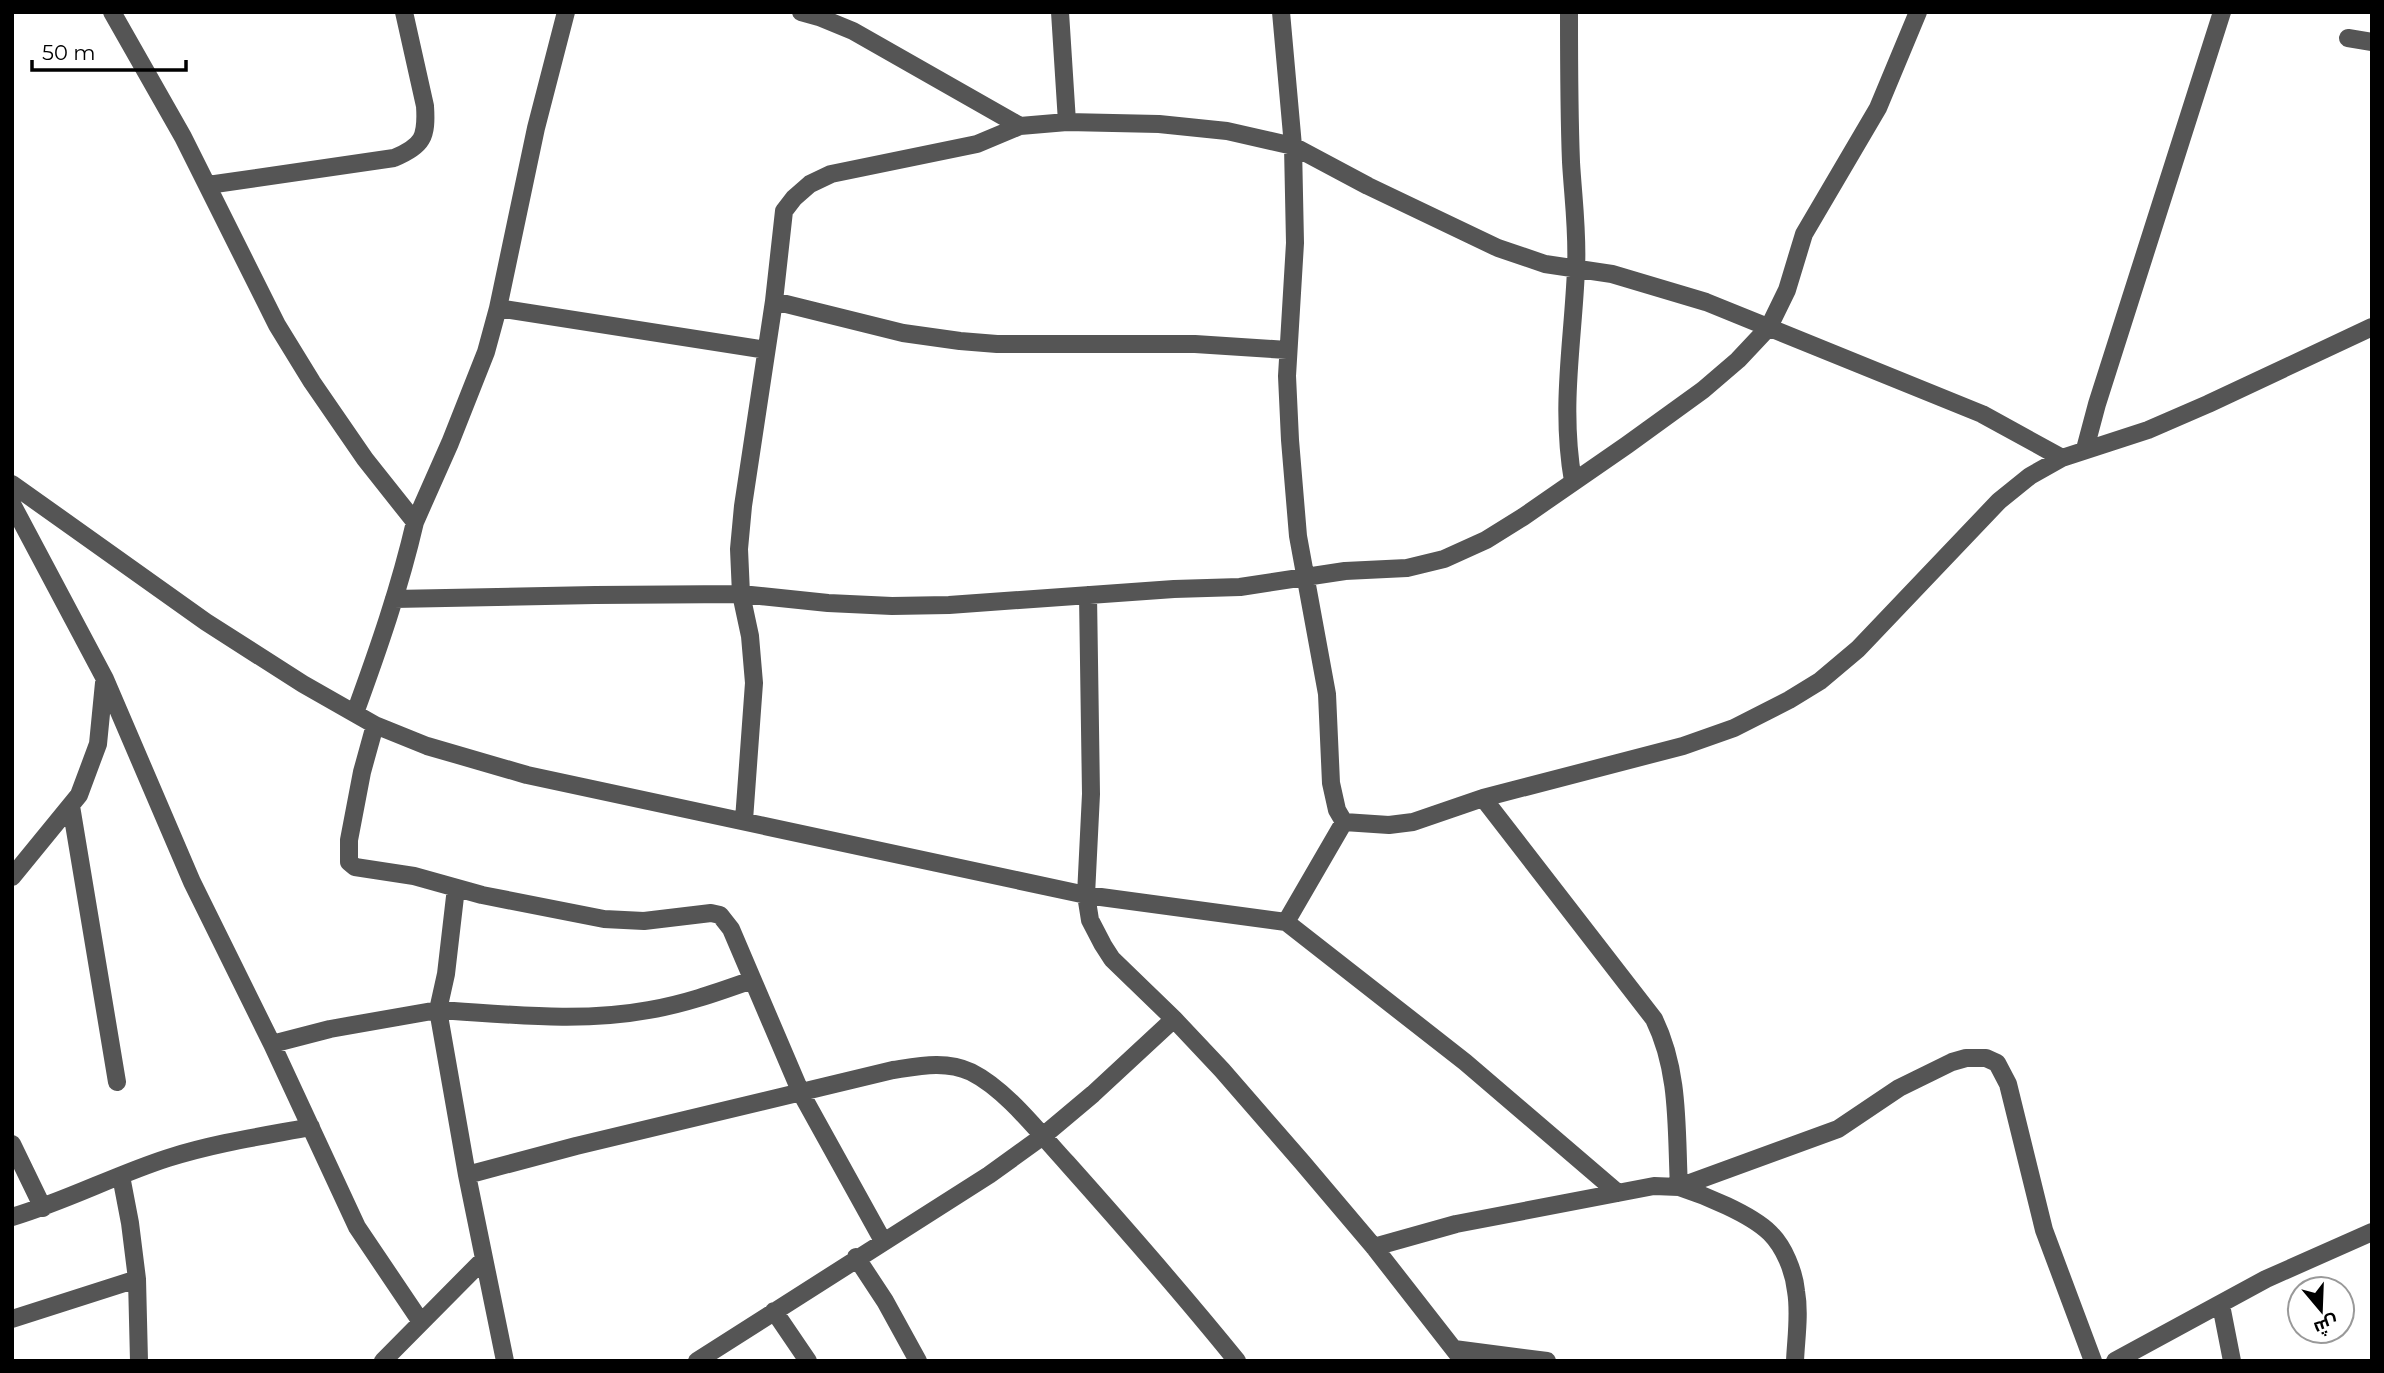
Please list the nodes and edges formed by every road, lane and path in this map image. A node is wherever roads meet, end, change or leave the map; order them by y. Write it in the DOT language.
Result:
graph roads {
  1 [pos="112,12"];
  2 [pos="404,12"];
  3 [pos="566,12"];
  4 [pos="801,12"];
  5 [pos="1060,12"];
  6 [pos="1280,12"];
  7 [pos="1569,12"];
  8 [pos="1917,12"];
  9 [pos="2222,12"];
  10 [pos="2348,38"];
  11 [pos="2372,42"];
  12 [pos="1067,122"];
  13 [pos="1020,126"];
  14 [pos="1293,146"];
  15 [pos="208,185"];
  16 [pos="1576,268"];
  17 [pos="774,301"];
  18 [pos="498,308"];
  19 [pos="1769,327"];
  20 [pos="2372,327"];
  21 [pos="766,350"];
  22 [pos="1287,350"];
  23 [pos="2085,449"];
  24 [pos="2062,458"];
  25 [pos="1573,481"];
  26 [pos="12,484"];
  27 [pos="12,504"];
  28 [pos="415,522"];
  29 [pos="1306,576"];
  30 [pos="741,594"];
  31 [pos="1088,595"];
  32 [pos="394,599"];
  33 [pos="105,679"];
  34 [pos="355,713"];
  35 [pos="375,724"];
  36 [pos="1483,798"];
  37 [pos="71,806"];
  38 [pos="744,820"];
  39 [pos="1344,822"];
  40 [pos="12,877"];
  41 [pos="456,888"];
  42 [pos="1086,895"];
  43 [pos="1286,922"];
  44 [pos="752,980"];
  45 [pos="438,1010"];
  46 [pos="1174,1019"];
  47 [pos="272,1044"];
  48 [pos="117,1082"];
  49 [pos="801,1093"];
  50 [pos="310,1127"];
  51 [pos="1043,1136"];
  52 [pos="12,1144"];
  53 [pos="467,1175"];
  54 [pos="121,1176"];
  55 [pos="1679,1188"];
  56 [pos="1618,1193"];
  57 [pos="43,1208"];
  58 [pos="12,1217"];
  59 [pos="2372,1231"];
  60 [pos="883,1241"];
  61 [pos="1374,1247"];
  62 [pos="856,1257"];
  63 [pos="484,1259"];
  64 [pos="137,1279"];
  65 [pos="2221,1305"];
  66 [pos="774,1311"];
  67 [pos="12,1319"];
  68 [pos="421,1322"];
  69 [pos="1458,1355"];
  70 [pos="139,1361"];
  71 [pos="383,1361"];
  72 [pos="505,1361"];
  73 [pos="697,1361"];
  74 [pos="808,1361"];
  75 [pos="918,1361"];
  76 [pos="1237,1361"];
  77 [pos="1547,1361"];
  78 [pos="1795,1361"];
  79 [pos="2093,1361"];
  80 [pos="2115,1361"];
  81 [pos="2232,1361"];
  1 -- 15 [label="street"];
  2 -- 15 [label="street"];
  3 -- 18 [label="street"];
  4 -- 13 [label="street"];
  5 -- 12 [label="street"];
  6 -- 14 [label="street"];
  7 -- 16 [label="street"];
  8 -- 19 [label="street"];
  9 -- 23 [label="street"];
  10 -- 11 [label="street"];
  12 -- 13 [label="street"];
  12 -- 14 [label="street"];
  13 -- 17 [label="street"];
  14 -- 16 [label="street"];
  14 -- 22 [label="street"];
  15 -- 28 [label="street"];
  16 -- 19 [label="street"];
  16 -- 25 [label="street"];
  17 -- 21 [label="street"];
  17 -- 22 [label="street"];
  18 -- 21 [label="street"];
  18 -- 28 [label="street"];
  19 -- 24 [label="street"];
  19 -- 25 [label="street"];
  20 -- 23 [label="street"];
  21 -- 30 [label="street"];
  22 -- 29 [label="street"];
  23 -- 24 [label="street"];
  24 -- 36 [label="street"];
  25 -- 29 [label="street"];
  26 -- 34 [label="street"];
  27 -- 33 [label="street"];
  28 -- 32 [label="street"];
  29 -- 31 [label="street"];
  29 -- 39 [label="street"];
  30 -- 31 [label="street"];
  30 -- 32 [label="street"];
  30 -- 38 [label="street"];
  31 -- 42 [label="street"];
  32 -- 34 [label="street"];
  33 -- 37 [label="street"];
  33 -- 47 [label="street"];
  34 -- 35 [label="street"];
  35 -- 38 [label="street"];
  35 -- 41 [label="street"];
  36 -- 39 [label="street"];
  36 -- 55 [label="street"];
  37 -- 40 [label="street"];
  37 -- 48 [label="street"];
  38 -- 42 [label="street"];
  39 -- 43 [label="street"];
  41 -- 44 [label="street"];
  41 -- 45 [label="street"];
  42 -- 43 [label="street"];
  42 -- 46 [label="street"];
  43 -- 56 [label="street"];
  44 -- 45 [label="street"];
  44 -- 49 [label="street"];
  45 -- 47 [label="street"];
  45 -- 53 [label="street"];
  46 -- 51 [label="street"];
  46 -- 61 [label="street"];
  47 -- 50 [label="street"];
  49 -- 51 [label="street"];
  49 -- 53 [label="street"];
  49 -- 60 [label="street"];
  50 -- 54 [label="street"];
  50 -- 68 [label="street"];
  51 -- 60 [label="street"];
  51 -- 76 [label="street"];
  52 -- 57 [label="street"];
  53 -- 63 [label="street"];
  54 -- 57 [label="street"];
  54 -- 64 [label="street"];
  55 -- 56 [label="street"];
  55 -- 78 [label="street"];
  55 -- 79 [label="street"];
  56 -- 61 [label="street"];
  57 -- 58 [label="street"];
  59 -- 65 [label="street"];
  60 -- 62 [label="street"];
  61 -- 69 [label="street"];
  62 -- 66 [label="street"];
  62 -- 75 [label="street"];
  63 -- 68 [label="street"];
  63 -- 72 [label="street"];
  64 -- 67 [label="street"];
  64 -- 70 [label="street"];
  65 -- 80 [label="street"];
  65 -- 81 [label="street"];
  66 -- 73 [label="street"];
  66 -- 74 [label="street"];
  68 -- 71 [label="street"];
  69 -- 77 [label="street"];
}
